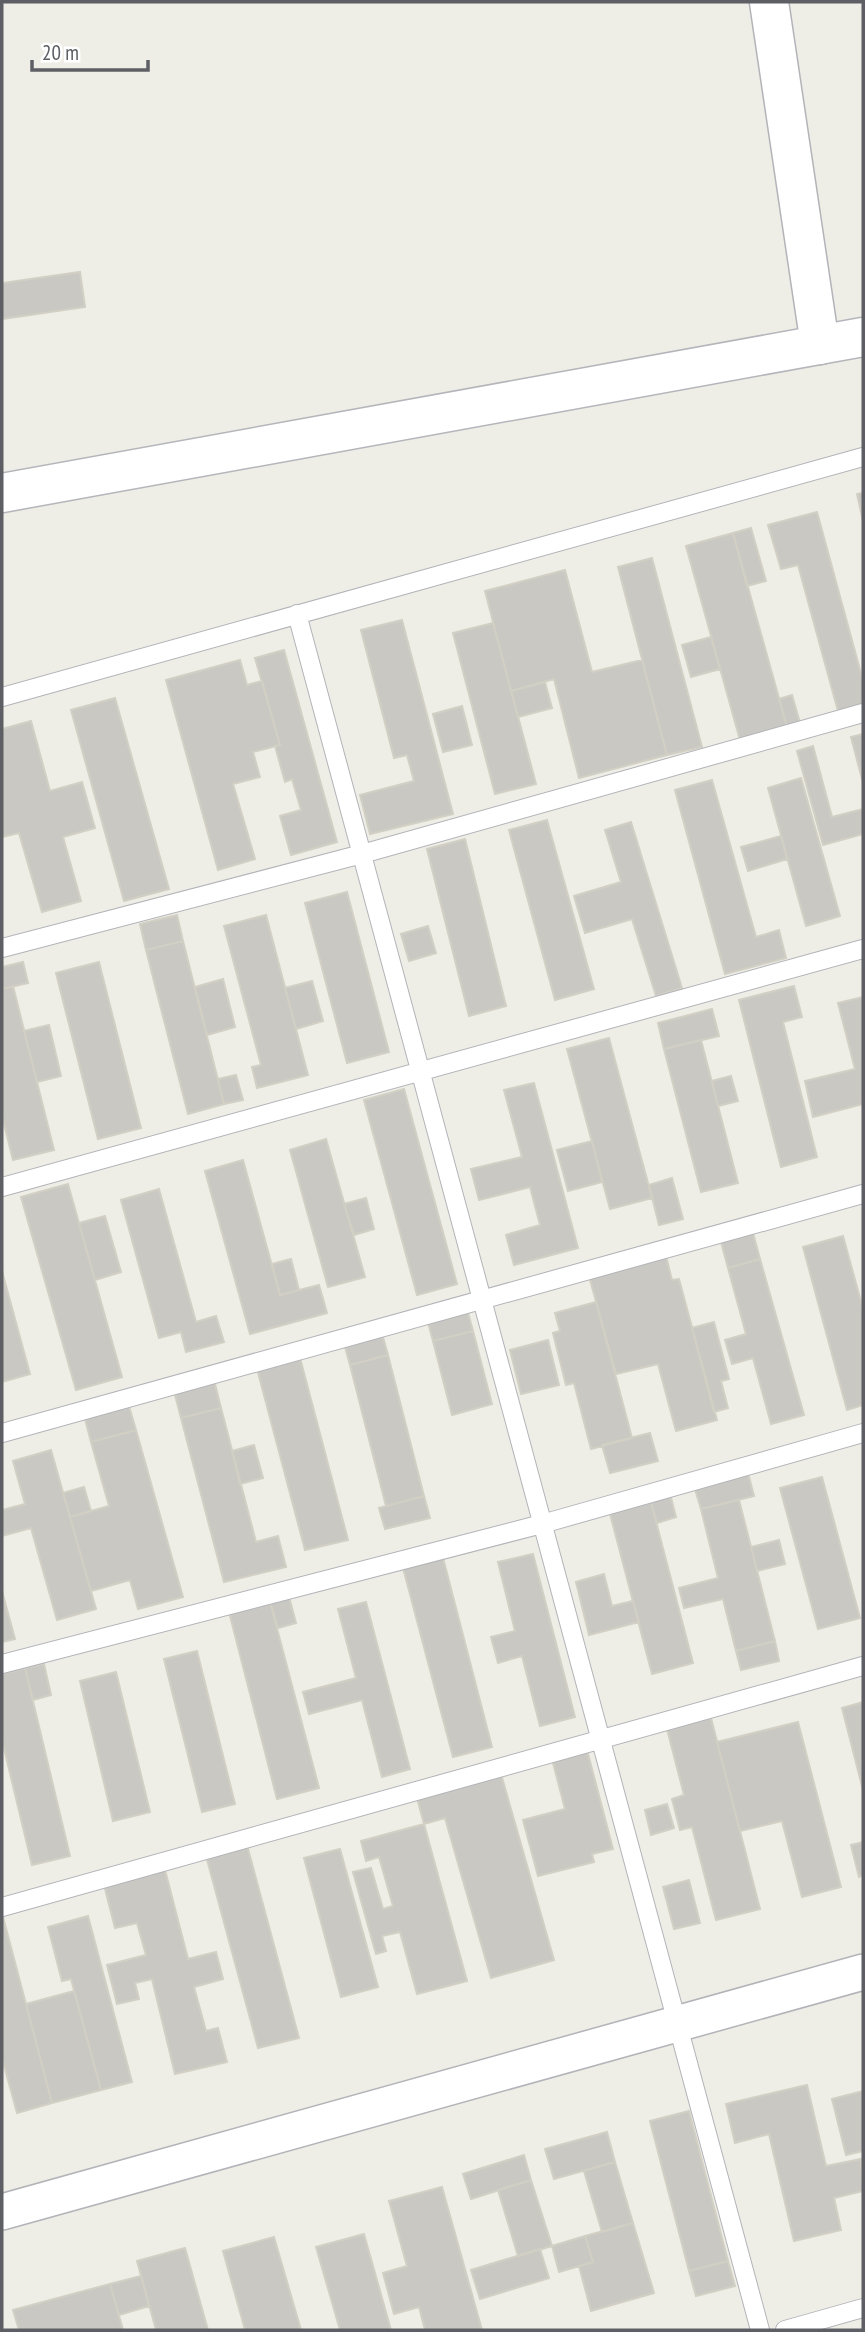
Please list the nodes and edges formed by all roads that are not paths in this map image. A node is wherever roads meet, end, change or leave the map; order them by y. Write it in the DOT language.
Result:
graph roads {
  1 [pos="769,2"];
  2 [pos="863,337"];
  3 [pos="820,345"];
  4 [pos="863,457"];
  5 [pos="2,493"];
  6 [pos="297,614"];
  7 [pos="2,697"];
  8 [pos="863,713"];
  9 [pos="362,854"];
  10 [pos="2,948"];
  11 [pos="863,949"];
  12 [pos="419,1072"];
  13 [pos="2,1187"];
  14 [pos="863,1194"];
  15 [pos="482,1301"];
  16 [pos="2,1433"];
  17 [pos="863,1433"];
  18 [pos="542,1524"];
  19 [pos="2,1664"];
  20 [pos="863,1666"];
  21 [pos="601,1740"];
  22 [pos="2,1907"];
  23 [pos="863,1972"];
  24 [pos="677,2025"];
  25 [pos="2,2212"];
  26 [pos="863,2308"];
  27 [pos="760,2330"];
  28 [pos="785,2330"];
  1 -- 3 [label="main road"];
  2 -- 3 [label="main road"];
  3 -- 5 [label="main road"];
  4 -- 6 [label="lane"];
  6 -- 7 [label="lane"];
  6 -- 9 [label="lane"];
  8 -- 9 [label="lane"];
  9 -- 10 [label="lane"];
  9 -- 12 [label="lane"];
  11 -- 12 [label="lane"];
  12 -- 13 [label="lane"];
  12 -- 15 [label="lane"];
  14 -- 15 [label="lane"];
  15 -- 16 [label="lane"];
  15 -- 18 [label="lane"];
  17 -- 18 [label="lane"];
  18 -- 19 [label="lane"];
  18 -- 21 [label="lane"];
  20 -- 21 [label="lane"];
  21 -- 22 [label="lane"];
  21 -- 24 [label="lane"];
  23 -- 24 [label="street"];
  24 -- 25 [label="street"];
  24 -- 27 [label="lane"];
  26 -- 28 [label="lane"];
}
